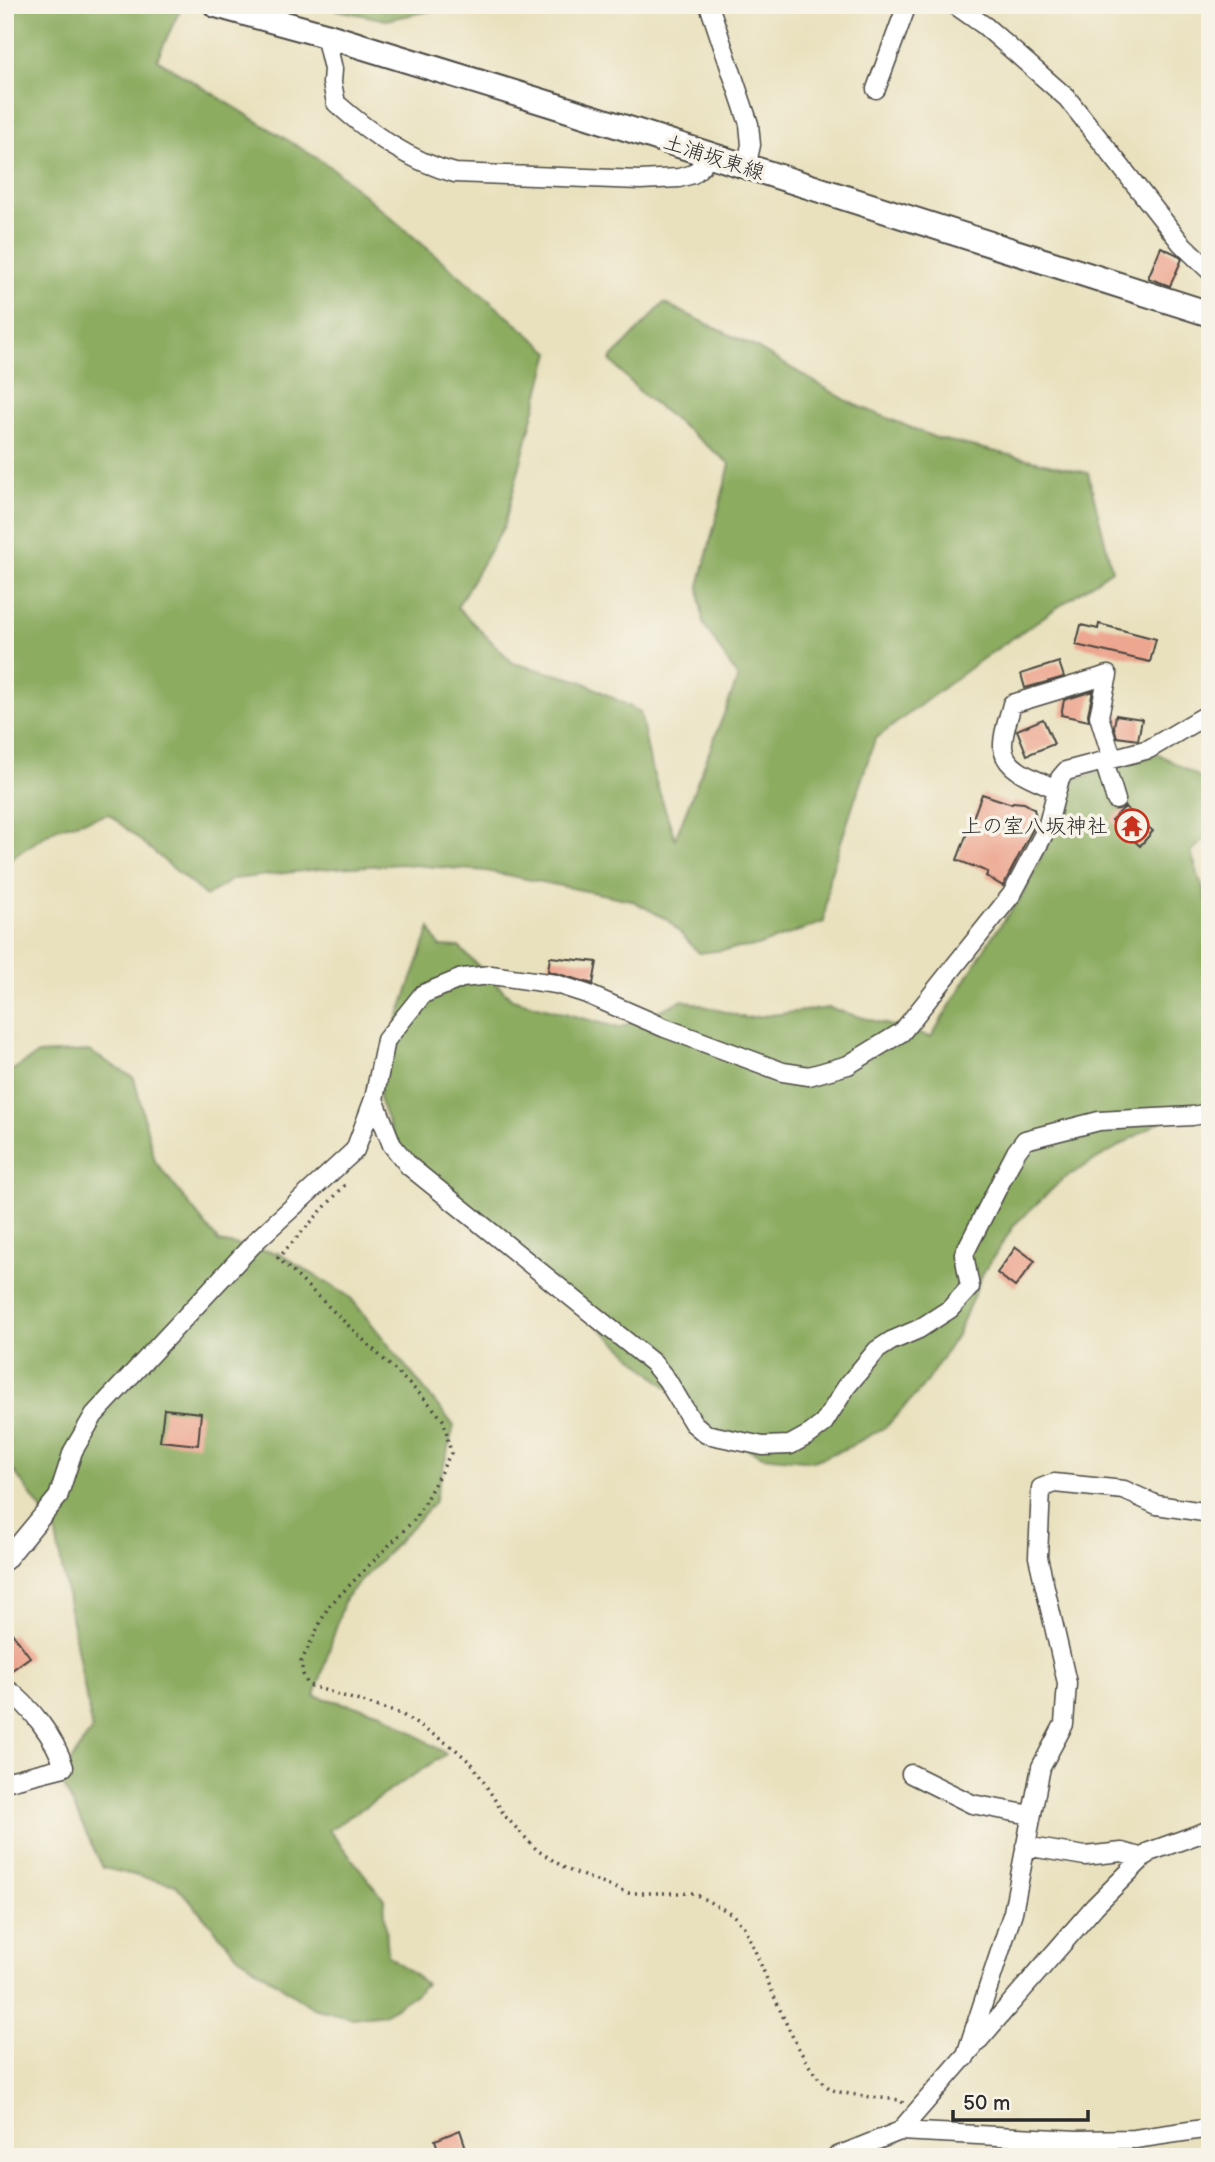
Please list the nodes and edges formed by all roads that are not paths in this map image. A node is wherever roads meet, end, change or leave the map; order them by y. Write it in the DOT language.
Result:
graph roads {
  1 [pos="216,5"];
  2 [pos="709,5"];
  3 [pos="907,5"];
  4 [pos="955,5"];
  5 [pos="325,35"];
  6 [pos="876,89"];
  7 [pos="706,154"];
  8 [pos="746,167"];
  9 [pos="1210,271"];
  10 [pos="1210,314"];
  11 [pos="1210,713"];
  12 [pos="1108,760"];
  13 [pos="1057,789"];
  14 [pos="1116,800"];
  15 [pos="374,1099"];
  16 [pos="1210,1113"];
  17 [pos="1210,1513"];
  18 [pos="5,1561"];
  19 [pos="5,1687"];
  20 [pos="911,1774"];
  21 [pos="5,1782"];
  22 [pos="1031,1815"];
  23 [pos="1210,1830"];
  24 [pos="1025,1846"];
  25 [pos="1143,1858"];
  26 [pos="965,2058"];
  27 [pos="1210,2128"];
  28 [pos="900,2131"];
  29 [pos="835,2157"];
  1 -- 5 [label="main road, 土浦坂東線"];
  2 -- 8 [label="street"];
  3 -- 6 [label="street"];
  4 -- 9 [label="street"];
  5 -- 7 [label="main road, 土浦坂東線"];
  5 -- 7 [label="street"];
  7 -- 8 [label="main road, 土浦坂東線"];
  8 -- 10 [label="main road, 土浦坂東線"];
  11 -- 12 [label="street"];
  12 -- 13 [label="street"];
  12 -- 13 [label="street"];
  12 -- 14 [label="street"];
  13 -- 15 [label="street"];
  15 -- 16 [label="street"];
  15 -- 18 [label="street"];
  17 -- 22 [label="street"];
  19 -- 21 [label="street"];
  20 -- 22 [label="street"];
  22 -- 24 [label="street"];
  23 -- 25 [label="street"];
  24 -- 25 [label="street"];
  24 -- 26 [label="street"];
  25 -- 26 [label="street"];
  26 -- 28 [label="street"];
  27 -- 28 [label="street"];
  28 -- 29 [label="street"];
}
